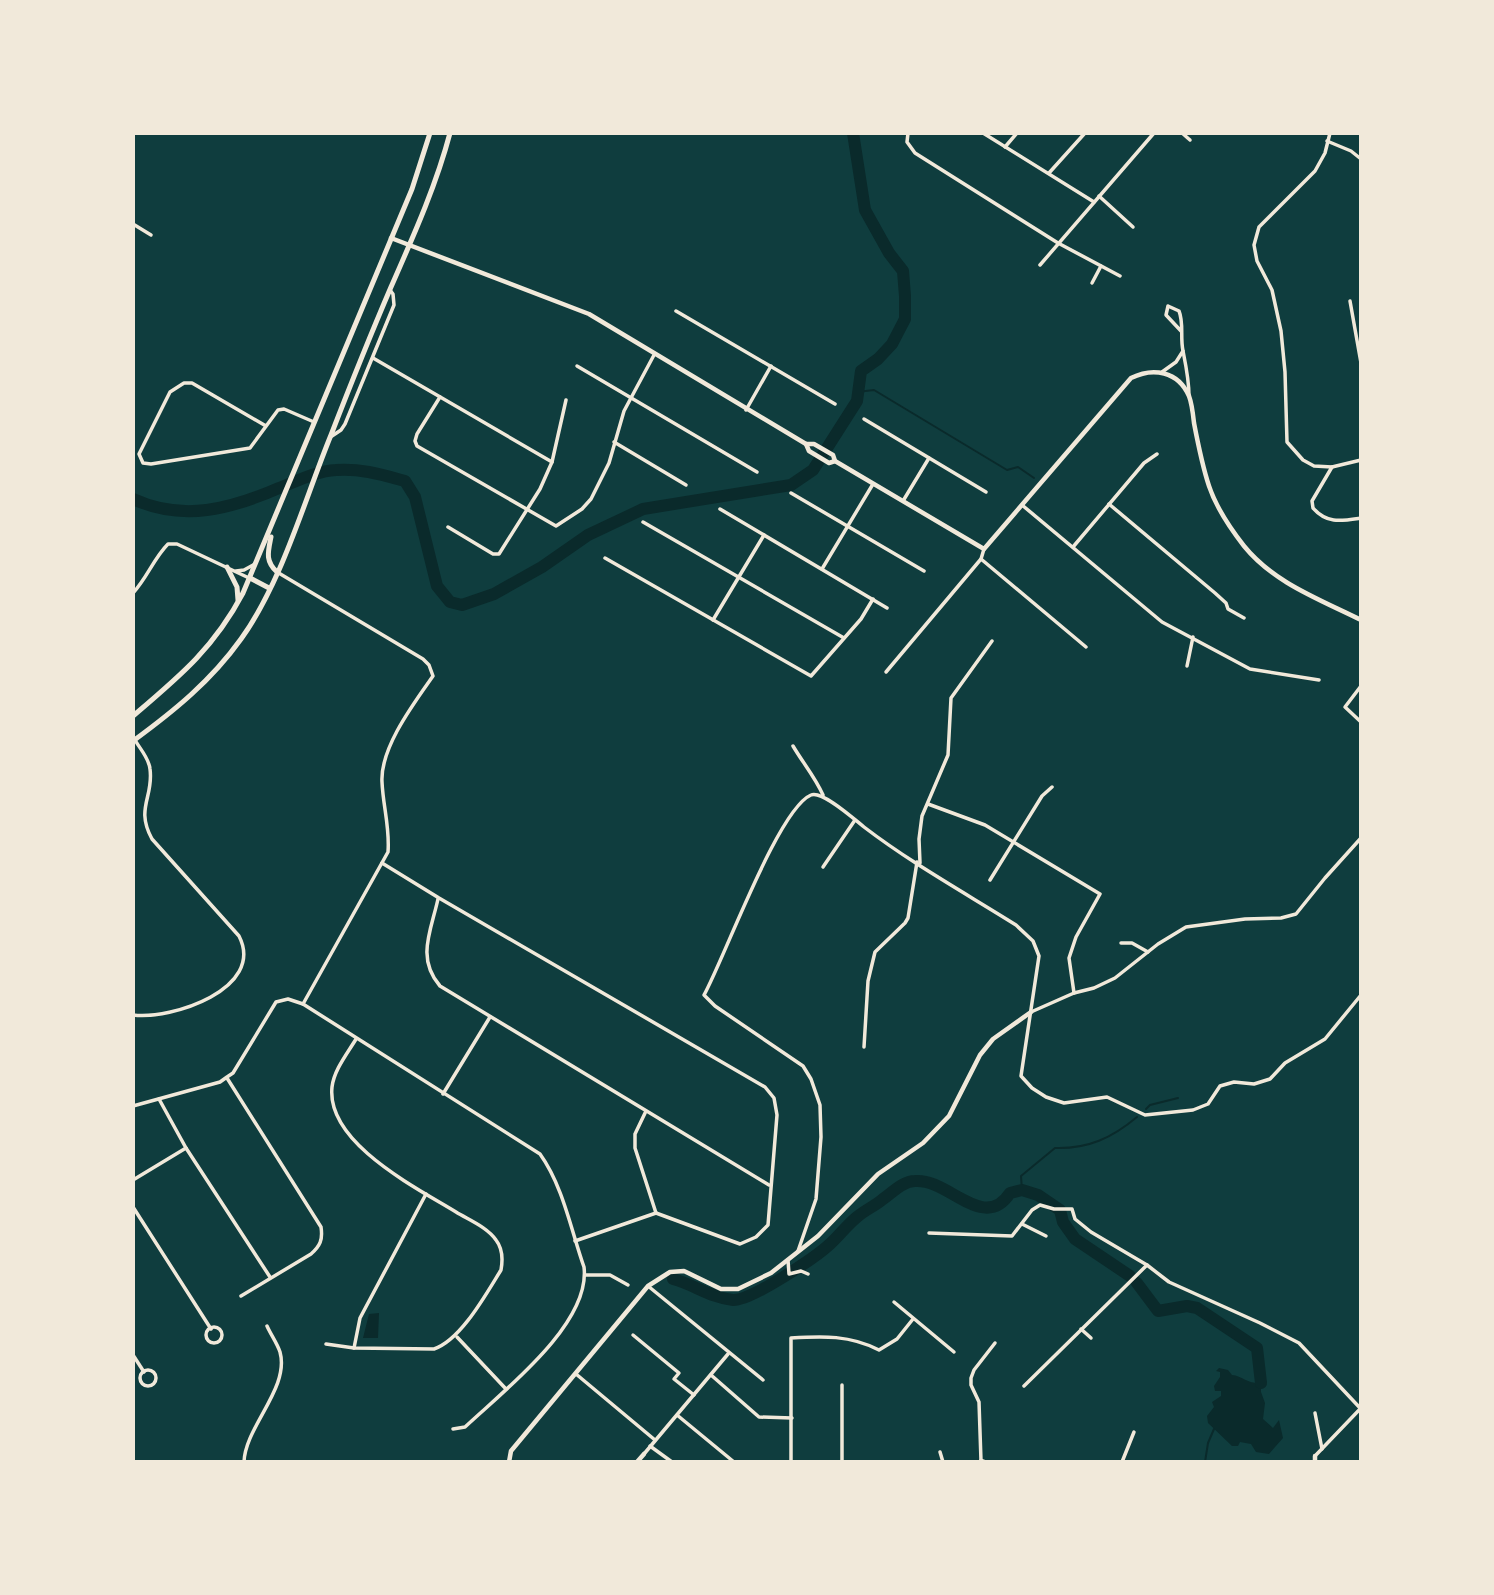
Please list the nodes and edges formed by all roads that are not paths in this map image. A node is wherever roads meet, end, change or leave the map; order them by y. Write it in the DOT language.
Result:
graph roads {
  1 [pos="429,133"];
  2 [pos="450,133"];
  3 [pos="908,133"];
  4 [pos="983,133"];
  5 [pos="1017,133"];
  6 [pos="1085,133"];
  7 [pos="1154,133"];
  8 [pos="1182,133"];
  9 [pos="1330,133"];
  10 [pos="1190,140"];
  11 [pos="1327,141"];
  12 [pos="1005,147"];
  13 [pos="1361,159"];
  14 [pos="1049,173"];
  15 [pos="1099,196"];
  16 [pos="1094,202"];
  17 [pos="133,224"];
  18 [pos="1133,227"];
  19 [pos="151,234"];
  20 [pos="391,238"];
  21 [pos="1059,243"];
  22 [pos="409,246"];
  23 [pos="1040,265"];
  24 [pos="1101,266"];
  25 [pos="1120,276"];
  26 [pos="1092,283"];
  27 [pos="390,290"];
  28 [pos="1350,301"];
  29 [pos="676,311"];
  30 [pos="1181,331"];
  31 [pos="1183,351"];
  32 [pos="654,355"];
  33 [pos="373,358"];
  34 [pos="1361,363"];
  35 [pos="577,366"];
  36 [pos="771,366"];
  37 [pos="1162,372"];
  38 [pos="440,397"];
  39 [pos="1189,397"];
  40 [pos="631,398"];
  41 [pos="566,400"];
  42 [pos="835,404"];
  43 [pos="746,410"];
  44 [pos="864,419"];
  45 [pos="314,422"];
  46 [pos="266,426"];
  47 [pos="330,436"];
  48 [pos="614,442"];
  49 [pos="806,444"];
  50 [pos="1157,454"];
  51 [pos="929,458"];
  52 [pos="832,459"];
  53 [pos="1361,460"];
  54 [pos="552,462"];
  55 [pos="1332,467"];
  56 [pos="757,472"];
  57 [pos="873,483"];
  58 [pos="686,485"];
  59 [pos="986,492"];
  60 [pos="791,493"];
  61 [pos="903,501"];
  62 [pos="1109,504"];
  63 [pos="1022,505"];
  64 [pos="720,509"];
  65 [pos="527,511"];
  66 [pos="1361,517"];
  67 [pos="643,522"];
  68 [pos="274,524"];
  69 [pos="847,526"];
  70 [pos="448,527"];
  71 [pos="764,535"];
  72 [pos="1073,547"];
  73 [pos="984,550"];
  74 [pos="605,558"];
  75 [pos="981,559"];
  76 [pos="257,561"];
  77 [pos="227,567"];
  78 [pos="822,569"];
  79 [pos="234,571"];
  80 [pos="924,571"];
  81 [pos="277,572"];
  82 [pos="738,577"];
  83 [pos="250,578"];
  84 [pos="269,587"];
  85 [pos="133,593"];
  86 [pos="873,600"];
  87 [pos="238,604"];
  88 [pos="887,608"];
  89 [pos="1244,618"];
  90 [pos="712,620"];
  91 [pos="1361,620"];
  92 [pos="1193,637"];
  93 [pos="845,638"];
  94 [pos="992,641"];
  95 [pos="1086,647"];
  96 [pos="1187,666"];
  97 [pos="886,672"];
  98 [pos="1319,680"];
  99 [pos="1361,686"];
  100 [pos="133,716"];
  101 [pos="1361,722"];
  102 [pos="134,741"];
  103 [pos="793,746"];
  104 [pos="1052,787"];
  105 [pos="824,797"];
  106 [pos="928,804"];
  107 [pos="855,820"];
  108 [pos="1361,838"];
  109 [pos="1013,843"];
  110 [pos="382,863"];
  111 [pos="918,863"];
  112 [pos="823,867"];
  113 [pos="990,880"];
  114 [pos="439,898"];
  115 [pos="1121,943"];
  116 [pos="1148,952"];
  117 [pos="1074,993"];
  118 [pos="1361,995"];
  119 [pos="303,1004"];
  120 [pos="1031,1012"];
  121 [pos="133,1015"];
  122 [pos="490,1017"];
  123 [pos="356,1039"];
  124 [pos="864,1047"];
  125 [pos="227,1077"];
  126 [pos="443,1094"];
  127 [pos="159,1099"];
  128 [pos="133,1106"];
  129 [pos="646,1111"];
  130 [pos="186,1148"];
  131 [pos="133,1181"];
  132 [pos="769,1185"];
  133 [pos="426,1194"];
  134 [pos="133,1207"];
  135 [pos="656,1213"];
  136 [pos="1022,1224"];
  137 [pos="929,1233"];
  138 [pos="1046,1236"];
  139 [pos="575,1241"];
  140 [pos="798,1253"];
  141 [pos="788,1261"];
  142 [pos="1147,1265"];
  143 [pos="808,1274"];
  144 [pos="585,1275"];
  145 [pos="270,1277"];
  146 [pos="628,1284"];
  147 [pos="648,1286"];
  148 [pos="242,1296"];
  149 [pos="894,1302"];
  150 [pos="913,1319"];
  151 [pos="267,1326"];
  152 [pos="211,1329"];
  153 [pos="1081,1329"];
  154 [pos="633,1335"];
  155 [pos="456,1336"];
  156 [pos="1091,1338"];
  157 [pos="995,1343"];
  158 [pos="326,1344"];
  159 [pos="354,1348"];
  160 [pos="954,1352"];
  161 [pos="728,1354"];
  162 [pos="133,1355"];
  163 [pos="135,1364"];
  164 [pos="144,1372"];
  165 [pos="575,1373"];
  166 [pos="710,1375"];
  167 [pos="763,1380"];
  168 [pos="842,1385"];
  169 [pos="1024,1386"];
  170 [pos="506,1389"];
  171 [pos="694,1395"];
  172 [pos="1361,1409"];
  173 [pos="1315,1413"];
  174 [pos="677,1415"];
  175 [pos="792,1418"];
  176 [pos="453,1429"];
  177 [pos="1134,1432"];
  178 [pos="655,1440"];
  179 [pos="650,1446"];
  180 [pos="1322,1449"];
  181 [pos="940,1452"];
  182 [pos="644,1454"];
  183 [pos="1315,1459"];
  184 [pos="982,1461"];
  185 [pos="244,1462"];
  186 [pos="509,1462"];
  187 [pos="637,1462"];
  188 [pos="672,1462"];
  189 [pos="734,1462"];
  190 [pos="791,1462"];
  191 [pos="842,1462"];
  192 [pos="943,1462"];
  193 [pos="1122,1462"];
  1 -- 20 [label="main road"];
  2 -- 22 [label="main road"];
  3 -- 21 [label="street"];
  4 -- 12 [label="street"];
  5 -- 12 [label="street"];
  6 -- 14 [label="street"];
  7 -- 15 [label="street"];
  8 -- 10 [label="street"];
  9 -- 11 [label="street"];
  11 -- 13 [label="street"];
  11 -- 55 [label="street"];
  12 -- 14 [label="street"];
  14 -- 16 [label="street"];
  15 -- 16 [label="street"];
  15 -- 18 [label="street"];
  16 -- 21 [label="street"];
  17 -- 19 [label="street"];
  20 -- 22 [label="street"];
  20 -- 45 [label="main road"];
  21 -- 23 [label="street"];
  21 -- 24 [label="street"];
  22 -- 27 [label="main road"];
  22 -- 32 [label="street"];
  24 -- 25 [label="street"];
  24 -- 26 [label="street"];
  27 -- 33 [label="street"];
  27 -- 47 [label="main road"];
  28 -- 34 [label="street"];
  29 -- 36 [label="street"];
  30 -- 30 [label="street"];
  30 -- 31 [label="street"];
  31 -- 37 [label="street"];
  31 -- 39 [label="street"];
  32 -- 40 [label="street"];
  32 -- 43 [label="street"];
  33 -- 38 [label="street"];
  33 -- 47 [label="street"];
  35 -- 40 [label="street"];
  36 -- 42 [label="street"];
  36 -- 43 [label="street"];
  37 -- 39 [label="street"];
  37 -- 63 [label="street"];
  38 -- 54 [label="street"];
  38 -- 65 [label="street"];
  39 -- 91 [label="street"];
  40 -- 48 [label="street"];
  40 -- 56 [label="street"];
  41 -- 54 [label="street"];
  43 -- 49 [label="street"];
  44 -- 51 [label="street"];
  45 -- 46 [label="street"];
  45 -- 68 [label="main road"];
  46 -- 46 [label="street"];
  47 -- 81 [label="main road"];
  48 -- 58 [label="street"];
  48 -- 65 [label="street"];
  49 -- 52 [label="street"];
  49 -- 52 [label="street"];
  50 -- 62 [label="street"];
  51 -- 59 [label="street"];
  51 -- 61 [label="street"];
  52 -- 57 [label="street"];
  53 -- 55 [label="street"];
  54 -- 65 [label="street"];
  55 -- 66 [label="street"];
  57 -- 61 [label="street"];
  57 -- 69 [label="street"];
  60 -- 69 [label="street"];
  61 -- 73 [label="street"];
  62 -- 72 [label="street"];
  62 -- 89 [label="street"];
  63 -- 72 [label="street"];
  63 -- 73 [label="street"];
  64 -- 71 [label="street"];
  65 -- 70 [label="street"];
  67 -- 82 [label="street"];
  68 -- 76 [label="main road"];
  68 -- 81 [label="main road"];
  69 -- 78 [label="street"];
  69 -- 80 [label="street"];
  71 -- 78 [label="street"];
  71 -- 82 [label="street"];
  72 -- 92 [label="street"];
  73 -- 75 [label="street"];
  74 -- 90 [label="street"];
  75 -- 95 [label="street"];
  75 -- 97 [label="street"];
  76 -- 79 [label="street"];
  76 -- 83 [label="main road"];
  77 -- 79 [label="street"];
  77 -- 85 [label="street"];
  77 -- 87 [label="main road"];
  78 -- 86 [label="street"];
  79 -- 83 [label="street"];
  81 -- 84 [label="main road"];
  81 -- 110 [label="street"];
  82 -- 90 [label="street"];
  82 -- 93 [label="street"];
  83 -- 84 [label="main road"];
  83 -- 87 [label="main road"];
  84 -- 102 [label="main road"];
  86 -- 88 [label="street"];
  86 -- 93 [label="street"];
  87 -- 100 [label="main road"];
  90 -- 93 [label="street"];
  92 -- 96 [label="street"];
  92 -- 98 [label="street"];
  94 -- 106 [label="street"];
  99 -- 101 [label="street"];
  102 -- 121 [label="street"];
  103 -- 105 [label="street"];
  104 -- 109 [label="street"];
  105 -- 107 [label="street"];
  105 -- 140 [label="street"];
  106 -- 109 [label="street"];
  106 -- 111 [label="street"];
  107 -- 111 [label="street"];
  107 -- 112 [label="street"];
  108 -- 116 [label="street"];
  109 -- 113 [label="street"];
  109 -- 117 [label="street"];
  110 -- 114 [label="street"];
  110 -- 119 [label="street"];
  111 -- 120 [label="street"];
  111 -- 124 [label="street"];
  114 -- 122 [label="street"];
  114 -- 132 [label="street"];
  115 -- 116 [label="street"];
  116 -- 117 [label="street"];
  117 -- 120 [label="street"];
  118 -- 120 [label="street"];
  119 -- 123 [label="street"];
  119 -- 125 [label="street"];
  120 -- 140 [label="street"];
  122 -- 126 [label="street"];
  122 -- 129 [label="street"];
  123 -- 126 [label="street"];
  123 -- 133 [label="street"];
  125 -- 127 [label="street"];
  125 -- 145 [label="street"];
  126 -- 139 [label="street"];
  127 -- 128 [label="street"];
  127 -- 130 [label="street"];
  129 -- 132 [label="street"];
  129 -- 135 [label="street"];
  130 -- 131 [label="street"];
  130 -- 145 [label="street"];
  132 -- 135 [label="street"];
  133 -- 155 [label="street"];
  133 -- 159 [label="street"];
  134 -- 152 [label="street"];
  135 -- 139 [label="street"];
  136 -- 137 [label="street"];
  136 -- 138 [label="street"];
  136 -- 142 [label="street"];
  139 -- 144 [label="street"];
  140 -- 141 [label="street"];
  141 -- 143 [label="street"];
  141 -- 147 [label="street"];
  142 -- 153 [label="street"];
  142 -- 172 [label="street"];
  144 -- 146 [label="street"];
  144 -- 170 [label="street"];
  145 -- 148 [label="street"];
  147 -- 161 [label="street"];
  147 -- 165 [label="street"];
  149 -- 150 [label="street"];
  150 -- 160 [label="street"];
  150 -- 175 [label="street"];
  151 -- 185 [label="street"];
  152 -- 152 [label="street"];
  153 -- 156 [label="street"];
  153 -- 169 [label="street"];
  154 -- 171 [label="street"];
  155 -- 159 [label="street"];
  155 -- 170 [label="street"];
  157 -- 184 [label="street"];
  158 -- 159 [label="street"];
  161 -- 166 [label="street"];
  161 -- 167 [label="street"];
  162 -- 163 [label="street"];
  163 -- 164 [label="street"];
  164 -- 164 [label="street"];
  165 -- 178 [label="street"];
  165 -- 186 [label="street"];
  166 -- 171 [label="street"];
  166 -- 175 [label="street"];
  168 -- 191 [label="street"];
  170 -- 176 [label="street"];
  171 -- 174 [label="street"];
  172 -- 180 [label="street"];
  173 -- 180 [label="street"];
  174 -- 178 [label="street"];
  174 -- 189 [label="street"];
  175 -- 190 [label="street"];
  177 -- 193 [label="street"];
  178 -- 179 [label="street"];
  179 -- 182 [label="street"];
  179 -- 188 [label="street"];
  180 -- 183 [label="street"];
  181 -- 192 [label="street"];
  182 -- 187 [label="street"];
}
